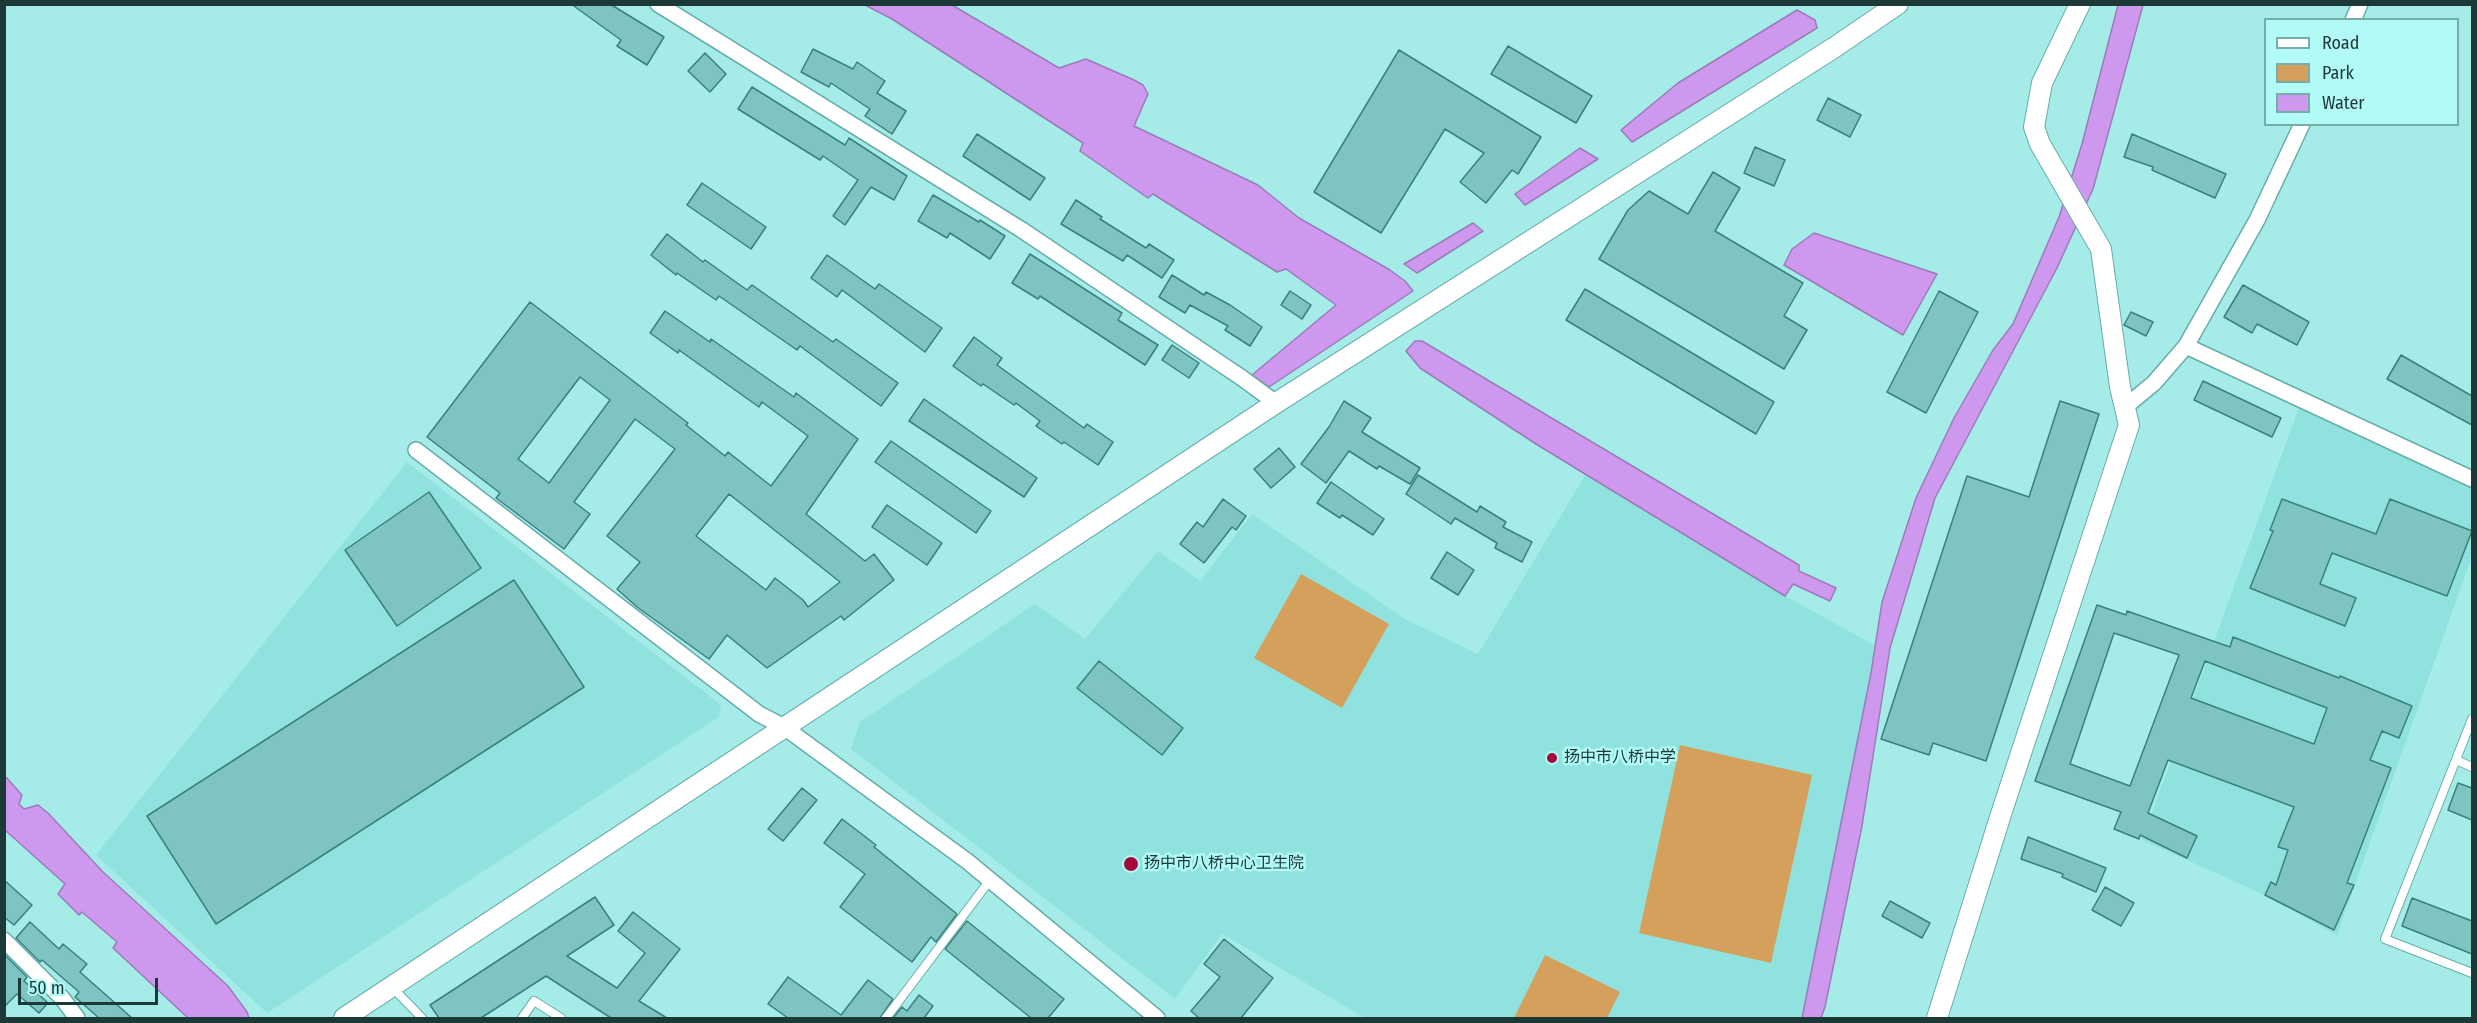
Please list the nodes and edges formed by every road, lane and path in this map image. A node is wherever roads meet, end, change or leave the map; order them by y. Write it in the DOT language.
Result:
graph roads {
  1 [pos="658,4"];
  2 [pos="1898,4"];
  3 [pos="2080,4"];
  4 [pos="2360,4"];
  5 [pos="2354,18"];
  6 [pos="2301,126"];
  7 [pos="2186,346"];
  8 [pos="1276,404"];
  9 [pos="2125,407"];
  10 [pos="416,450"];
  11 [pos="2472,479"];
  12 [pos="2472,719"];
  13 [pos="784,727"];
  14 [pos="2456,760"];
  15 [pos="2472,767"];
  16 [pos="990,880"];
  17 [pos="4,940"];
  18 [pos="2472,973"];
  19 [pos="392,987"];
  20 [pos="77,1018"];
  21 [pos="344,1018"];
  22 [pos="422,1018"];
  23 [pos="522,1018"];
  24 [pos="561,1018"];
  25 [pos="886,1018"];
  26 [pos="1157,1018"];
  27 [pos="1937,1018"];
  1 -- 8 [label="street"];
  2 -- 8 [label="street"];
  3 -- 9 [label="street"];
  4 -- 5 [label="street"];
  6 -- 7 [label="street"];
  7 -- 9 [label="street"];
  7 -- 11 [label="street"];
  8 -- 13 [label="street"];
  9 -- 27 [label="street"];
  10 -- 13 [label="street"];
  12 -- 14 [label="lane"];
  13 -- 16 [label="street"];
  13 -- 19 [label="street"];
  14 -- 15 [label="lane"];
  14 -- 18 [label="lane"];
  16 -- 25 [label="lane"];
  16 -- 26 [label="street"];
  17 -- 20 [label="street"];
  19 -- 21 [label="street"];
  19 -- 22 [label="lane"];
  23 -- 24 [label="lane"];
}
